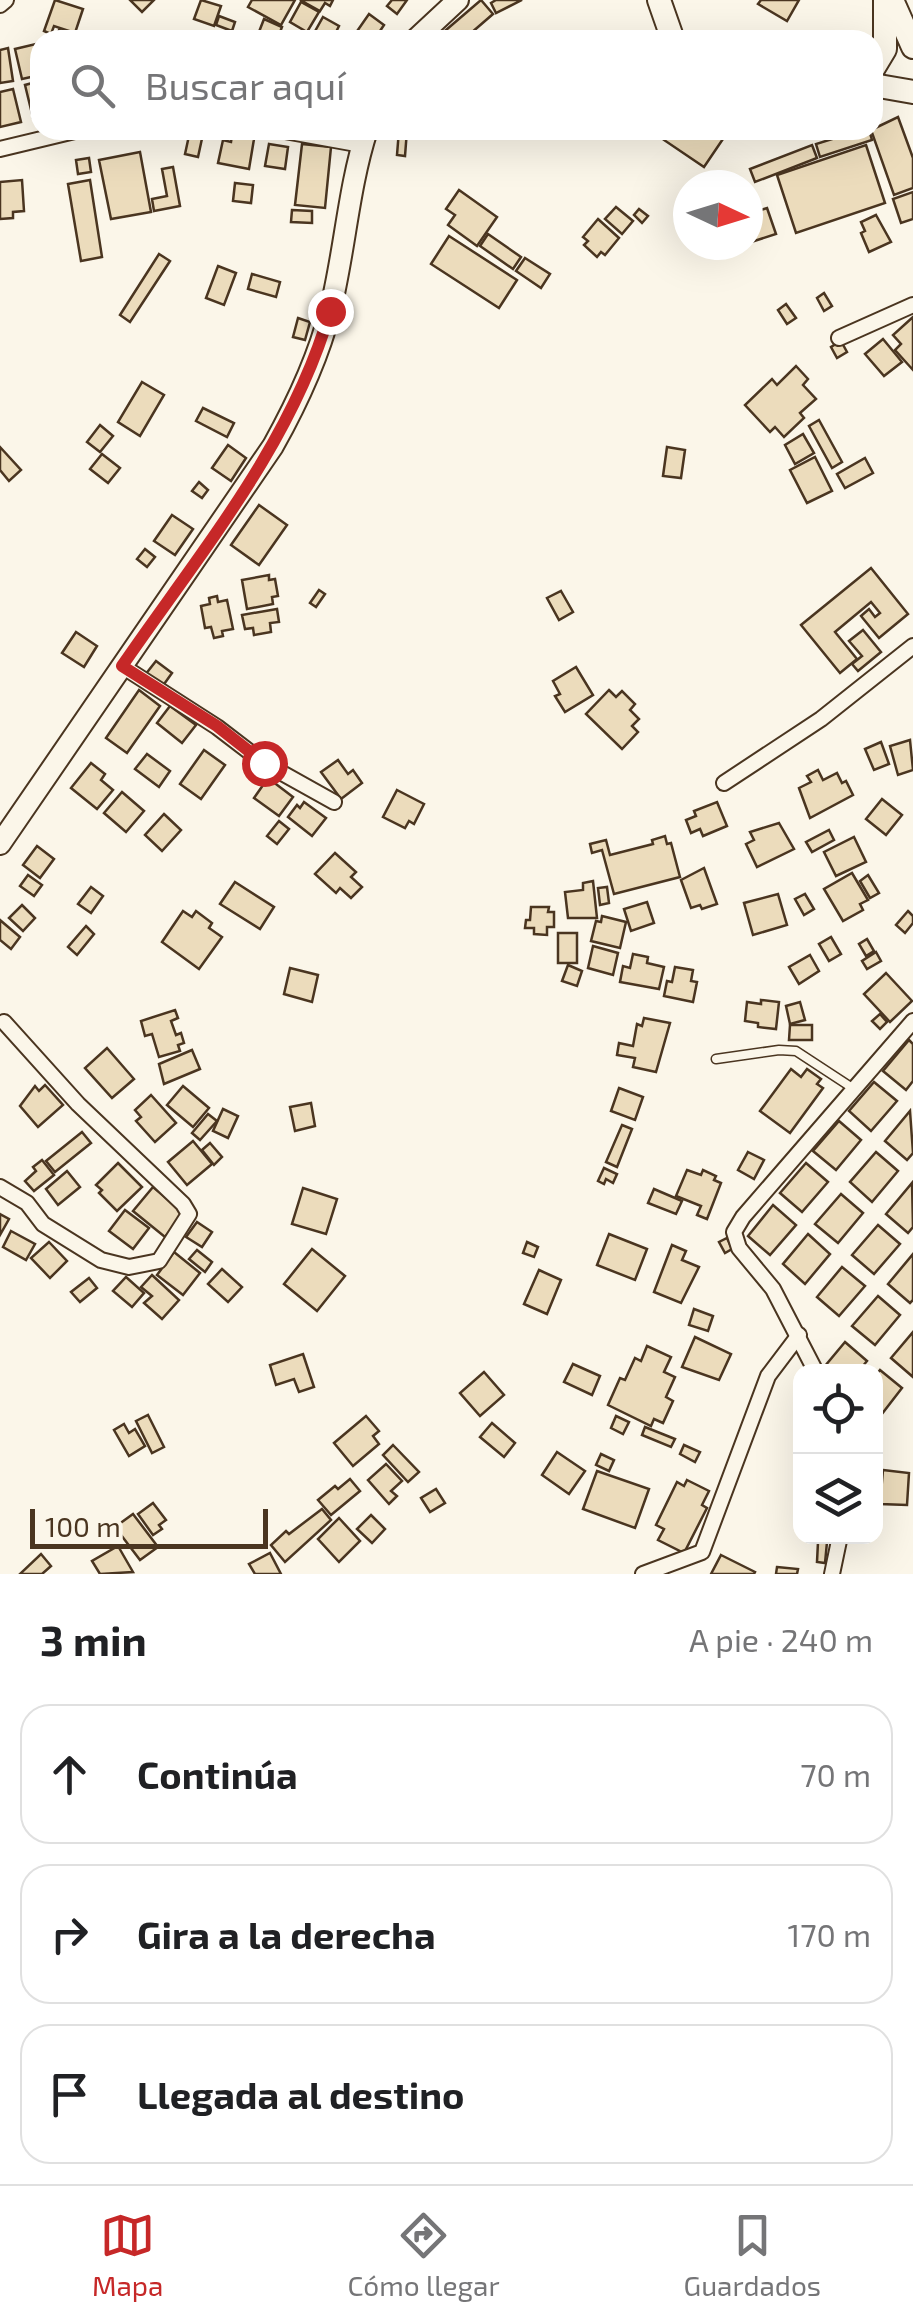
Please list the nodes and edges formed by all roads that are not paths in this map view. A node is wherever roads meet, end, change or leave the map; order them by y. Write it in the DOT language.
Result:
graph roads {
  1 [pos="458,0"];
  2 [pos="884,0"];
  3 [pos="892,0"];
  4 [pos="658,1"];
  5 [pos="425,30"];
  6 [pos="669,30"];
  7 [pos="913,47"];
  8 [pos="883,52"];
  9 [pos="883,86"];
  10 [pos="913,92"];
  11 [pos="37,140"];
  12 [pos="364,140"];
  13 [pos="0,149"];
  14 [pos="913,305"];
  15 [pos="839,338"];
  16 [pos="913,646"];
  17 [pos="122,666"];
  18 [pos="724,784"];
  19 [pos="334,802"];
  20 [pos="0,844"];
  21 [pos="913,1021"];
  22 [pos="4,1022"];
  23 [pos="716,1060"];
  24 [pos="854,1089"];
  25 [pos="0,1187"];
  26 [pos="799,1335"];
  27 [pos="812,1364"];
  28 [pos="838,1544"];
  29 [pos="643,1574"];
  30 [pos="832,1574"];
  1 -- 5 [label="main road"];
  2 -- 8 [label="main road"];
  3 -- 7 [label="main road"];
  4 -- 6 [label="main road"];
  9 -- 10 [label="main road"];
  11 -- 13 [label="street"];
  12 -- 17 [label="main road"];
  14 -- 15 [label="street"];
  16 -- 18 [label="street"];
  17 -- 19 [label="street"];
  17 -- 20 [label="main road"];
  21 -- 24 [label="street"];
  22 -- 25 [label="street"];
  23 -- 24 [label="lane"];
  24 -- 26 [label="street"];
  26 -- 27 [label="street"];
  26 -- 29 [label="street"];
  28 -- 30 [label="street"];
}
